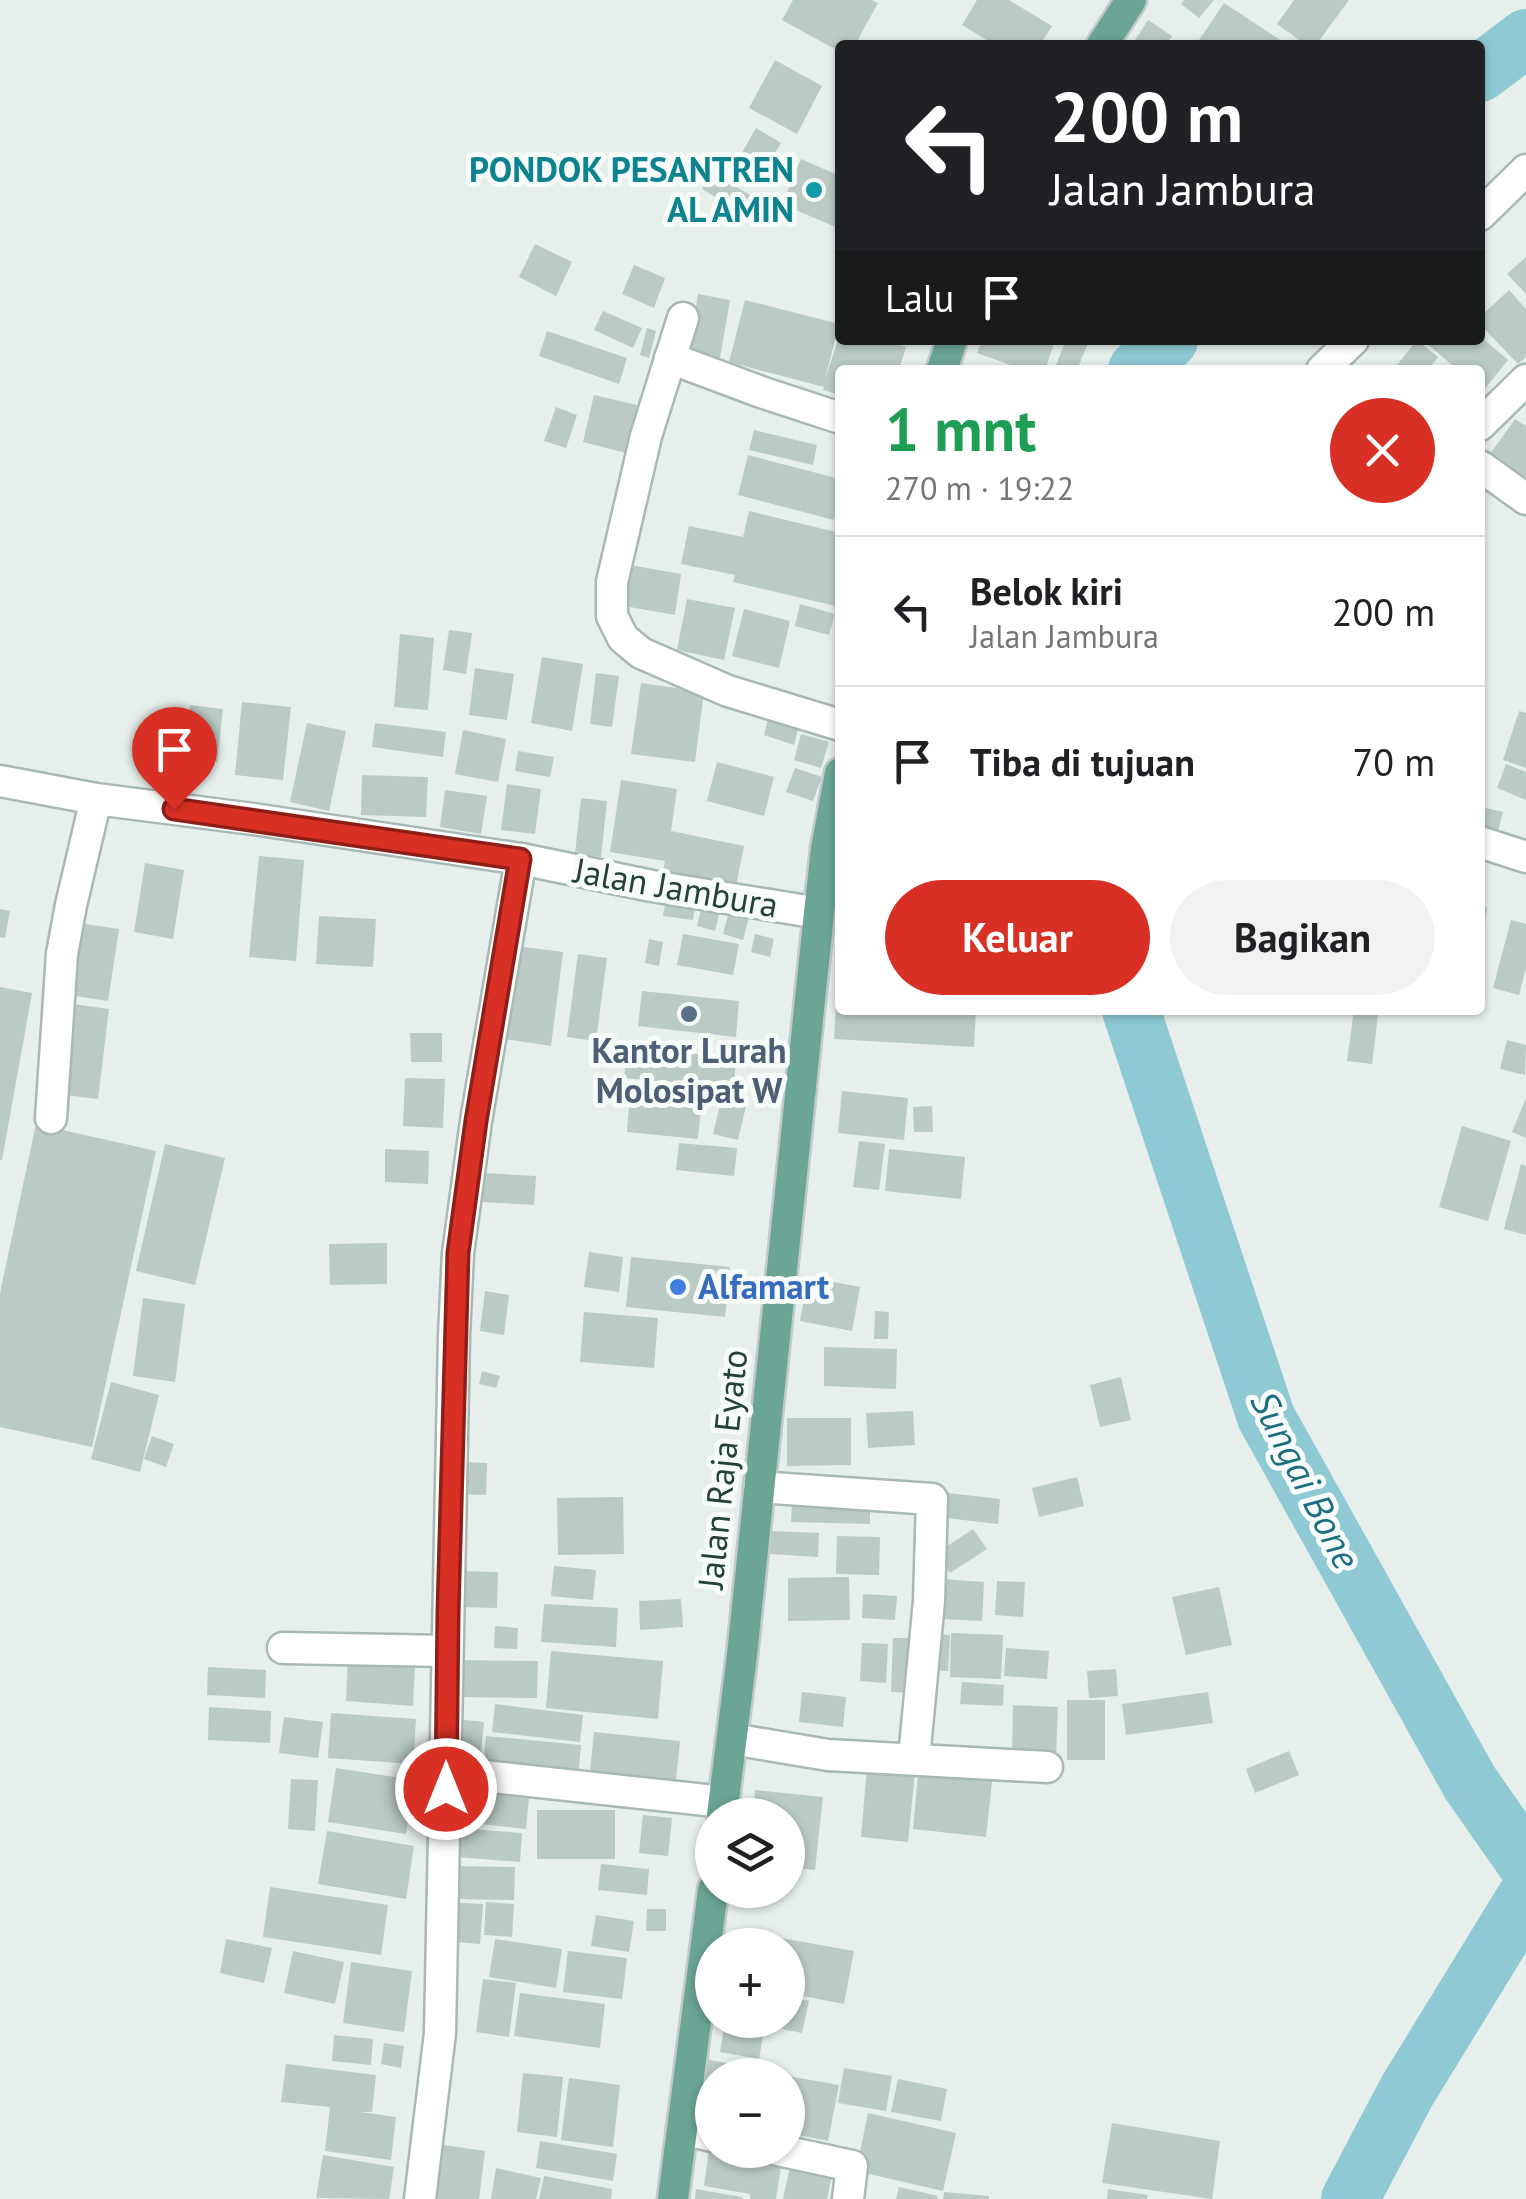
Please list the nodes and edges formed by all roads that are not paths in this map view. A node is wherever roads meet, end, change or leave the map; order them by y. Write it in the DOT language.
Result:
graph roads {
  1 [pos="1131,0"];
  2 [pos="1105,40"];
  3 [pos="1526,170"];
  4 [pos="1485,210"];
  5 [pos="683,318"];
  6 [pos="1348,345"];
  7 [pos="670,358"];
  8 [pos="1327,365"];
  9 [pos="1526,380"];
  10 [pos="835,416"];
  11 [pos="1485,420"];
  12 [pos="1485,470"];
  13 [pos="1526,499"];
  14 [pos="835,723"];
  15 [pos="0,781"];
  16 [pos="96,799"];
  17 [pos="835,807"];
  18 [pos="1485,844"];
  19 [pos="1526,858"];
  20 [pos="520,859"];
  21 [pos="819,913"];
  22 [pos="50,1118"];
  23 [pos="758,1487"];
  24 [pos="283,1648"];
  25 [pos="447,1652"];
  26 [pos="732,1738"];
  27 [pos="914,1758"];
  28 [pos="1047,1767"];
  29 [pos="447,1772"];
  30 [pos="724,1798"];
  31 [pos="695,1804"];
  32 [pos="711,1908"];
  33 [pos="682,2129"];
  34 [pos="695,2132"];
  35 [pos="805,2156"];
  36 [pos="420,2199"];
  37 [pos="673,2199"];
  38 [pos="848,2199"];
  1 -- 2 [label="main road"];
  3 -- 4 [label="street"];
  5 -- 7 [label="street"];
  6 -- 8 [label="street"];
  7 -- 10 [label="street"];
  7 -- 14 [label="street"];
  9 -- 11 [label="street"];
  12 -- 13 [label="street"];
  15 -- 16 [label="street, Jalan Jambura"];
  16 -- 20 [label="street, Jalan Jambura"];
  16 -- 22 [label="street"];
  17 -- 21 [label="main road, Jalan Raja Eyato"];
  18 -- 19 [label="street"];
  20 -- 21 [label="street, Jalan Jambura"];
  20 -- 25 [label="street"];
  21 -- 23 [label="main road, Jalan Raja Eyato"];
  23 -- 26 [label="main road, Jalan Raja Eyato"];
  23 -- 27 [label="street"];
  24 -- 25 [label="street"];
  25 -- 29 [label="street"];
  26 -- 27 [label="street"];
  26 -- 30 [label="main road, Jalan Raja Eyato"];
  27 -- 28 [label="street"];
  29 -- 31 [label="street"];
  29 -- 36 [label="street"];
  32 -- 33 [label="main road"];
  33 -- 34 [label="street"];
  33 -- 37 [label="main road"];
  35 -- 38 [label="street"];
}
